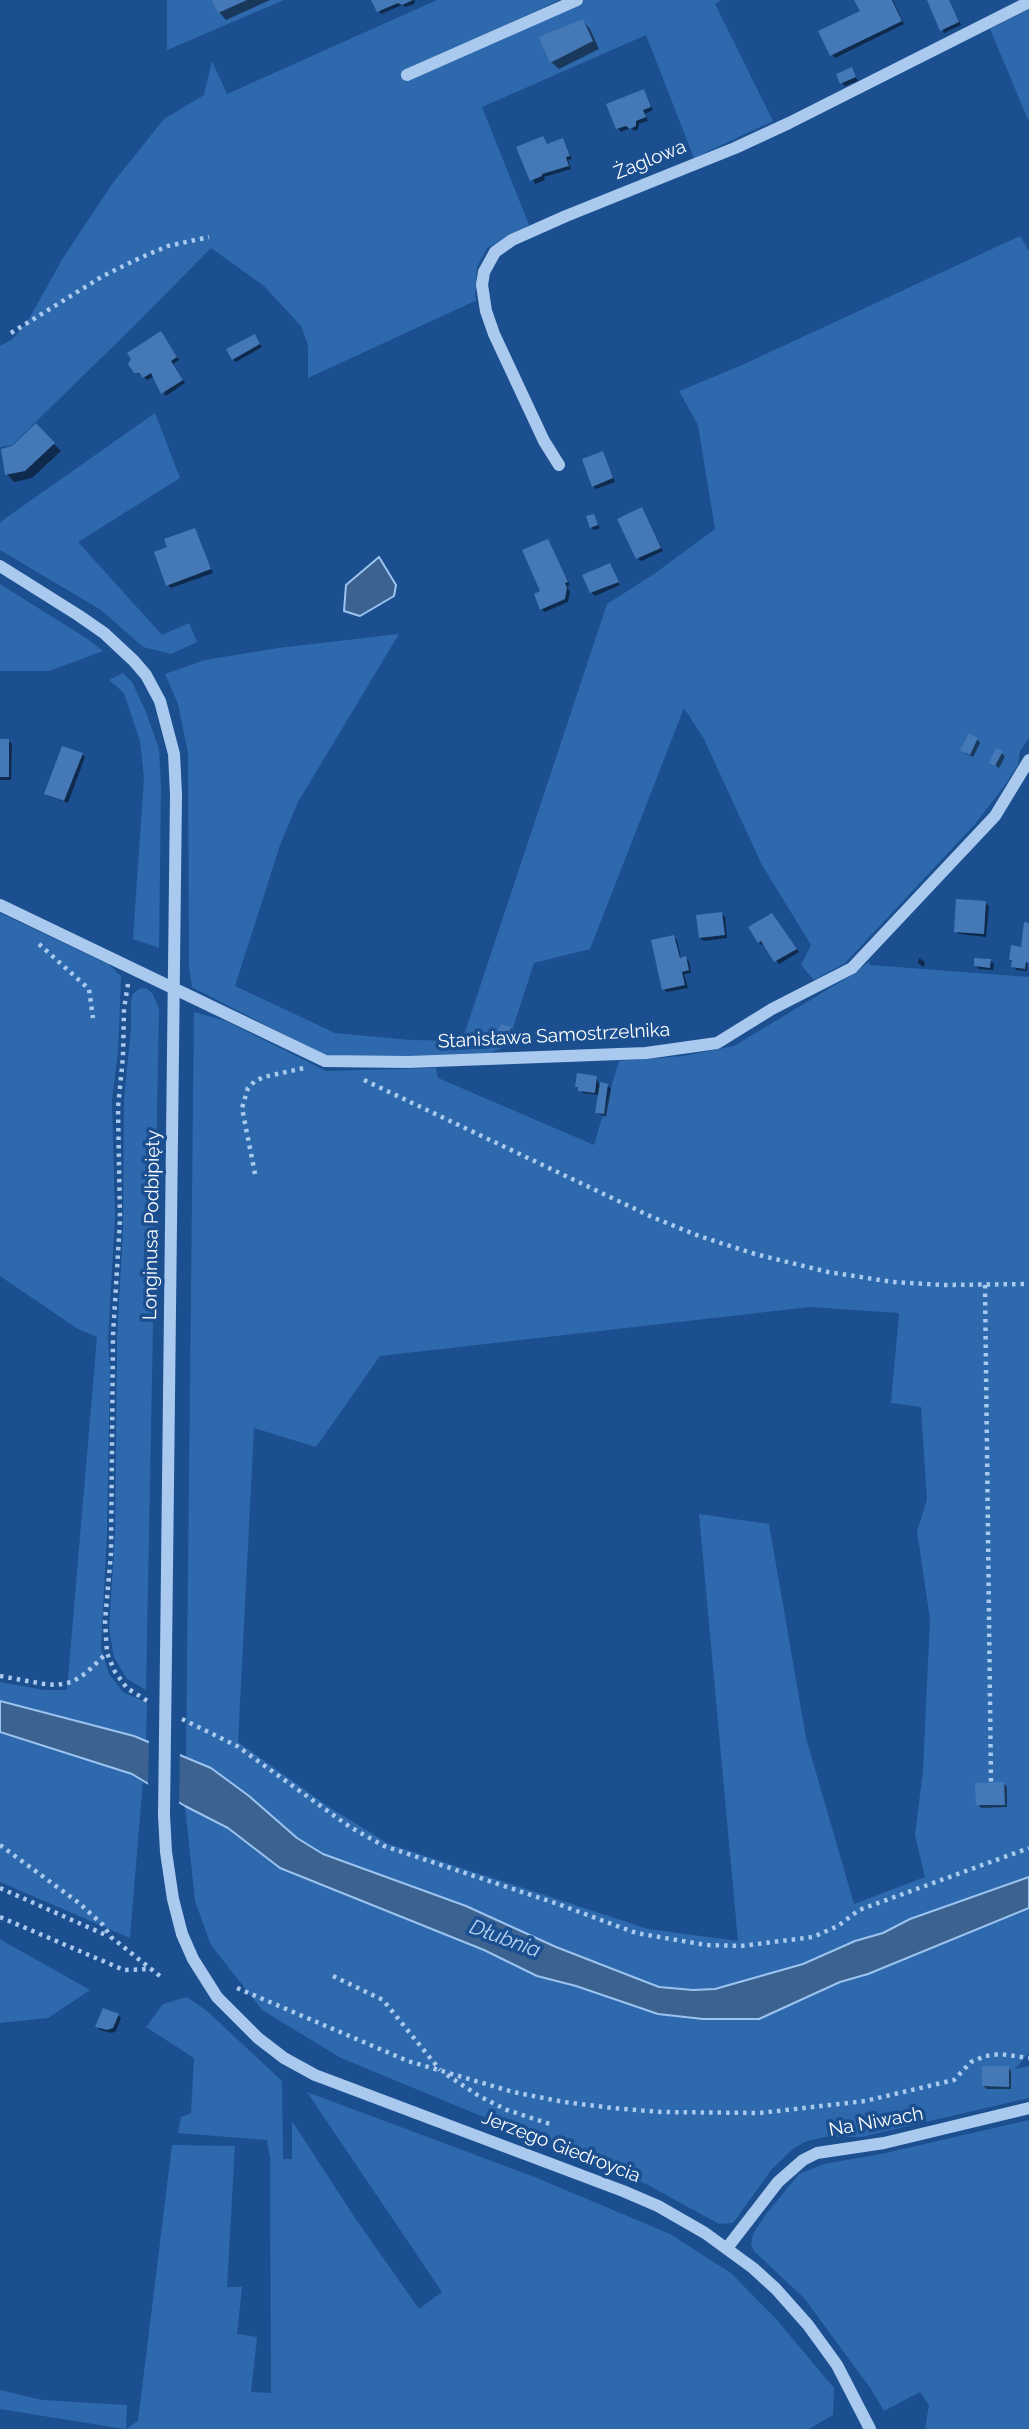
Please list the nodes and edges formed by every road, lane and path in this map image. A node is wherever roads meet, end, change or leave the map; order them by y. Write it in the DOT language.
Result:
graph roads {
  1 [pos="577,0"];
  2 [pos="1029,2"];
  3 [pos="407,75"];
  4 [pos="209,237"];
  5 [pos="11,333"];
  6 [pos="559,465"];
  7 [pos="0,566"];
  8 [pos="1029,760"];
  9 [pos="0,905"];
  10 [pos="35,941"];
  11 [pos="133,970"];
  12 [pos="174,989"];
  13 [pos="93,1018"];
  14 [pos="325,1061"];
  15 [pos="361,1079"];
  16 [pos="255,1174"];
  17 [pos="1029,1284"];
  18 [pos="985,1285"];
  19 [pos="107,1653"];
  20 [pos="0,1676"];
  21 [pos="143,1698"];
  22 [pos="202,1730"];
  23 [pos="991,1782"];
  24 [pos="0,1845"];
  25 [pos="1029,1848"];
  26 [pos="0,1888"];
  27 [pos="0,1917"];
  28 [pos="111,1937"];
  29 [pos="193,1959"];
  30 [pos="151,1969"];
  31 [pos="333,1976"];
  32 [pos="161,1977"];
  33 [pos="237,1988"];
  34 [pos="1029,2058"];
  35 [pos="441,2071"];
  36 [pos="1029,2108"];
  37 [pos="550,2124"];
  38 [pos="727,2248"];
  39 [pos="870,2429"];
  1 -- 3 [label="street"];
  2 -- 6 [label="street, Żaglowa"];
  4 -- 5 [label="path"];
  7 -- 12 [label="street, Longinusa Podbipięty"];
  8 -- 14 [label="street, Stanisława Samostrzelnika"];
  9 -- 11 [label="street, Stanisława Samostrzelnika"];
  10 -- 13 [label="path"];
  11 -- 12 [label="street, Stanisława Samostrzelnika"];
  11 -- 19 [label="path"];
  12 -- 14 [label="street, Stanisława Samostrzelnika"];
  12 -- 29 [label="street, Longinusa Podbipięty, bridge"];
  14 -- 16 [label="path"];
  15 -- 18 [label="path"];
  17 -- 18 [label="path"];
  18 -- 23 [label="path"];
  19 -- 20 [label="path"];
  19 -- 21 [label="path"];
  22 -- 25 [label="path"];
  24 -- 28 [label="path"];
  26 -- 28 [label="path"];
  27 -- 30 [label="path"];
  28 -- 30 [label="path"];
  29 -- 38 [label="street, Jerzego Giedroycia"];
  30 -- 32 [label="path"];
  31 -- 35 [label="path"];
  33 -- 35 [label="path"];
  34 -- 35 [label="path"];
  35 -- 37 [label="path"];
  36 -- 38 [label="street, Na Niwach"];
  38 -- 39 [label="street, Jerzego Giedroycia"];
}
